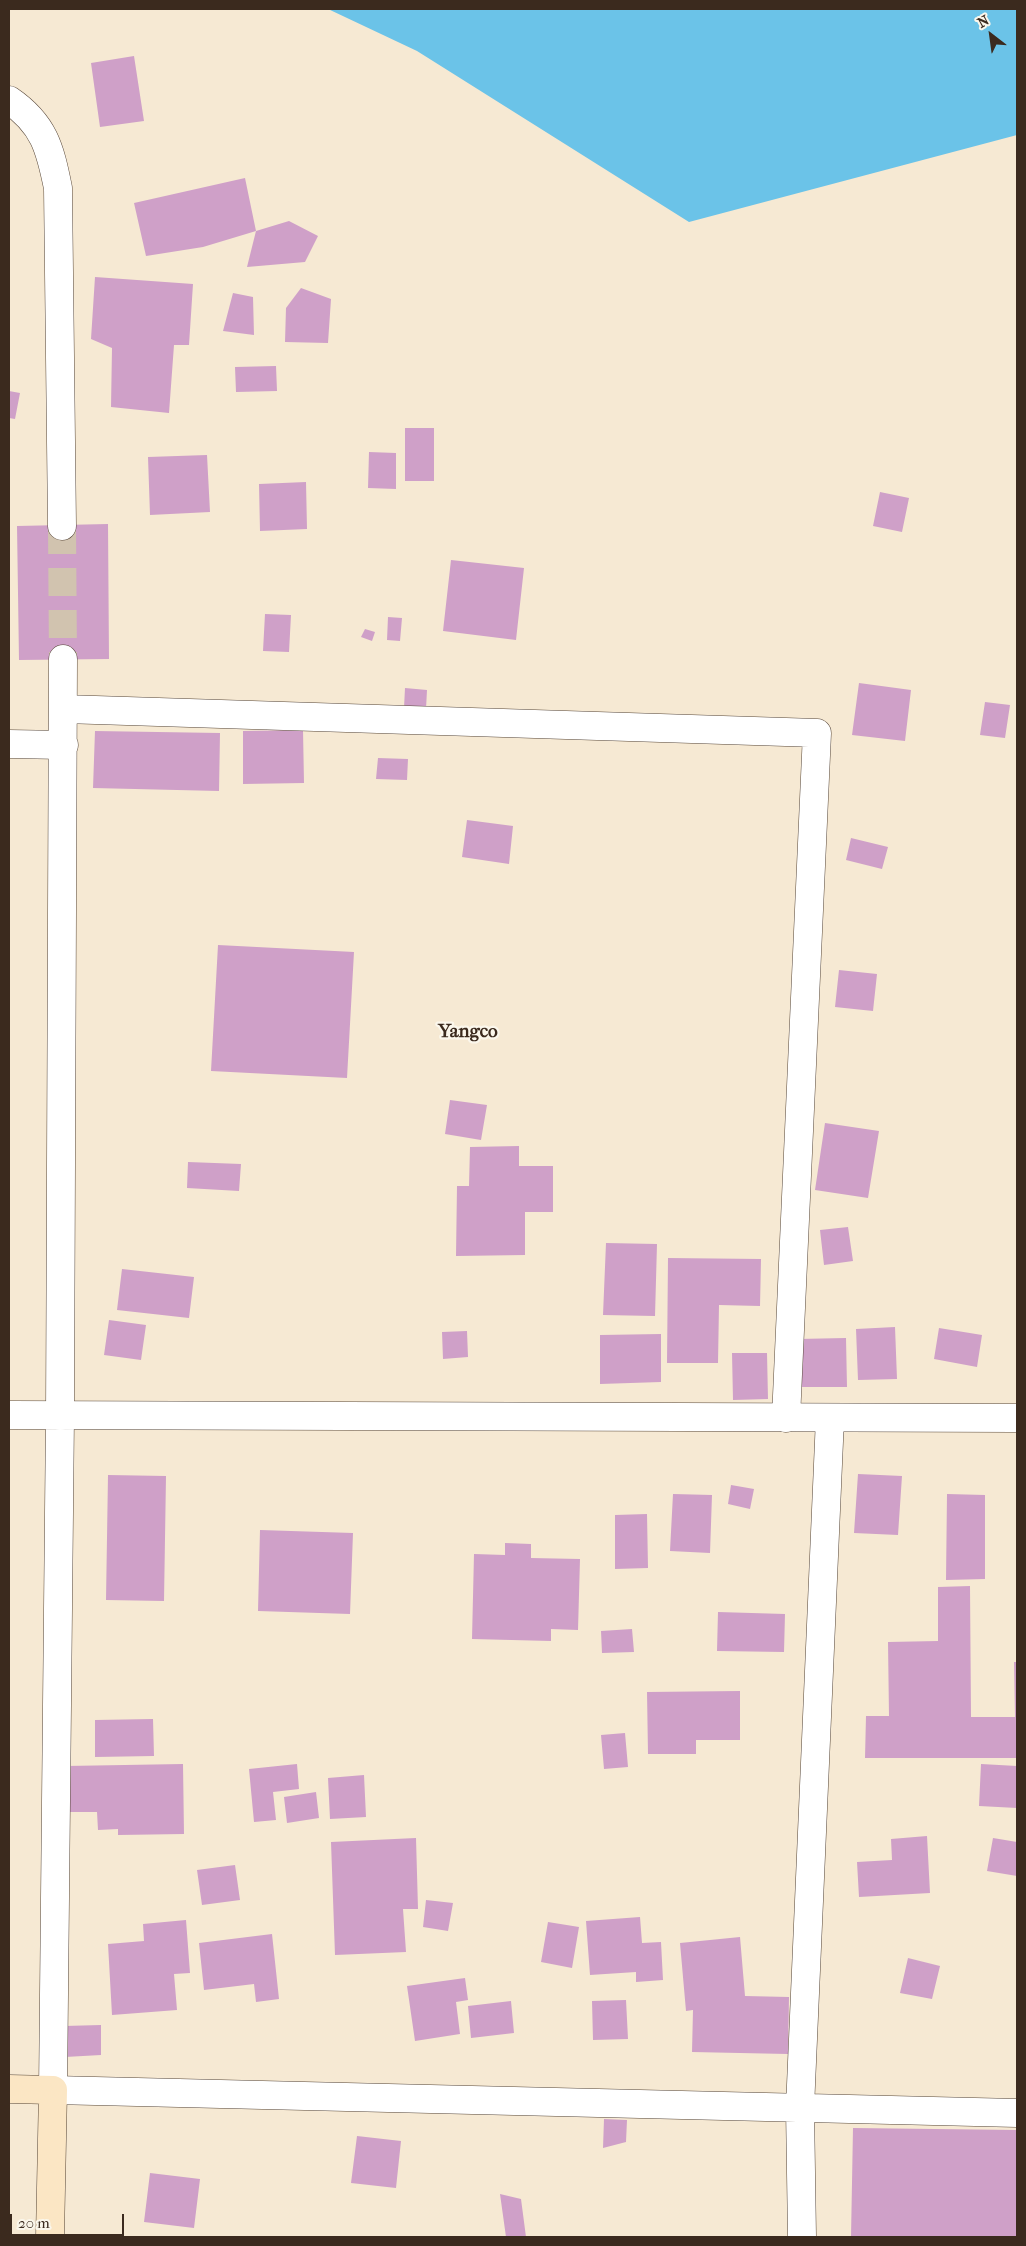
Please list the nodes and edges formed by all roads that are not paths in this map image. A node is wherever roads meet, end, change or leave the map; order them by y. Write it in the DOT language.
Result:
graph roads {
  1 [pos="9,100"];
  2 [pos="62,526"];
  3 [pos="63,659"];
  4 [pos="64,709"];
  5 [pos="9,744"];
  6 [pos="64,745"];
  7 [pos="9,1415"];
  8 [pos="60,1416"];
  9 [pos="786,1418"];
  10 [pos="830,1418"];
  11 [pos="1017,1418"];
  12 [pos="9,2090"];
  13 [pos="53,2090"];
  14 [pos="800,2108"];
  15 [pos="1017,2113"];
  16 [pos="50,2237"];
  17 [pos="802,2237"];
  1 -- 2 [label="street"];
  3 -- 4 [label="street"];
  4 -- 6 [label="street"];
  4 -- 9 [label="street"];
  5 -- 6 [label="street"];
  6 -- 8 [label="street"];
  7 -- 8 [label="street"];
  8 -- 9 [label="street"];
  8 -- 13 [label="street"];
  9 -- 10 [label="street"];
  10 -- 11 [label="street"];
  10 -- 14 [label="street"];
  12 -- 13 [label="main road"];
  13 -- 14 [label="street"];
  13 -- 16 [label="main road"];
  14 -- 15 [label="street"];
  14 -- 17 [label="street"];
}
